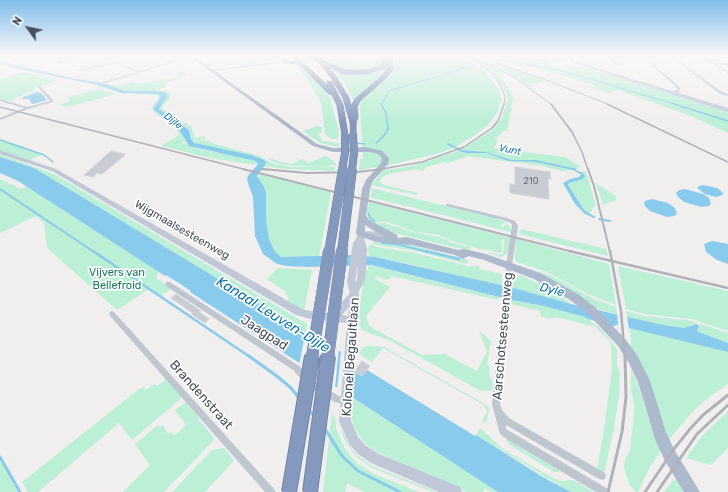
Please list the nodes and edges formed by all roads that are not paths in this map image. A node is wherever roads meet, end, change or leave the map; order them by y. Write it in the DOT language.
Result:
graph roads {
  1 [pos="119,78"];
  2 [pos="223,78"];
  3 [pos="320,78"];
  4 [pos="324,78"];
  5 [pos="334,78"];
  6 [pos="381,78"];
  7 [pos="625,78"];
  8 [pos="667,78"];
  9 [pos="702,78"];
  10 [pos="103,83"];
  11 [pos="40,87"];
  12 [pos="673,93"];
  13 [pos="728,96"];
  14 [pos="0,100"];
  15 [pos="340,105"];
  16 [pos="28,108"];
  17 [pos="728,110"];
  18 [pos="0,118"];
  19 [pos="350,130"];
  20 [pos="0,152"];
  21 [pos="448,205"];
  22 [pos="362,215"];
  23 [pos="386,234"];
  24 [pos="360,236"];
  25 [pos="376,238"];
  26 [pos="411,242"];
  27 [pos="360,250"];
  28 [pos="510,265"];
  29 [pos="168,284"];
  30 [pos="355,292"];
  31 [pos="112,314"];
  32 [pos="331,318"];
  33 [pos="353,320"];
  34 [pos="346,399"];
  35 [pos="498,413"];
  36 [pos="602,476"];
  37 [pos="446,490"];
  38 [pos="271,492"];
  39 [pos="289,492"];
  40 [pos="310,492"];
  41 [pos="455,492"];
  42 [pos="605,492"];
  43 [pos="693,492"];
  1 -- 10 [label="street"];
  2 -- 22 [label="main road"];
  3 -- 15 [label="highway"];
  4 -- 15 [label="highway"];
  5 -- 19 [label="highway"];
  6 -- 19 [label="highway"];
  7 -- 12 [label="street"];
  8 -- 12 [label="street"];
  9 -- 13 [label="street"];
  11 -- 16 [label="street"];
  12 -- 17 [label="street"];
  14 -- 16 [label="street"];
  15 -- 19 [label="highway"];
  16 -- 18 [label="street"];
  19 -- 39 [label="highway, bridge"];
  19 -- 40 [label="highway, bridge"];
  20 -- 32 [label="street, Wijgmaalsesteenweg"];
  21 -- 28 [label="street"];
  22 -- 23 [label="main road, Aarschotsesteenweg"];
  22 -- 24 [label="main road"];
  23 -- 24 [label="street, Aarschotsesteenweg"];
  23 -- 26 [label="main road, Aarschotsesteenweg"];
  24 -- 25 [label="main road, Aarschotsesteenweg"];
  24 -- 27 [label="street, Kolonel Begaultlaan"];
  25 -- 26 [label="main road, Aarschotsesteenweg"];
  25 -- 27 [label="street"];
  26 -- 28 [label="main road, Aarschotsesteenweg"];
  27 -- 30 [label="street, Kolonel Begaultlaan"];
  28 -- 35 [label="street, Aarschotsesteenweg"];
  28 -- 43 [label="main road, Aarschotsesteenweg"];
  29 -- 34 [label="street, Jaagpad"];
  30 -- 32 [label="street"];
  30 -- 33 [label="street, Kolonel Begaultlaan"];
  31 -- 38 [label="street, Brandenstraat"];
  32 -- 33 [label="street, Wijgmaalsesteenweg"];
  33 -- 34 [label="street, Kolonel Begaultlaan"];
  34 -- 37 [label="street, Kolonel Begaultlaan"];
  35 -- 36 [label="street"];
  35 -- 42 [label="street, Aarschotsesteenweg"];
  37 -- 41 [label="street, Kolonel Begaultlaan"];
}
